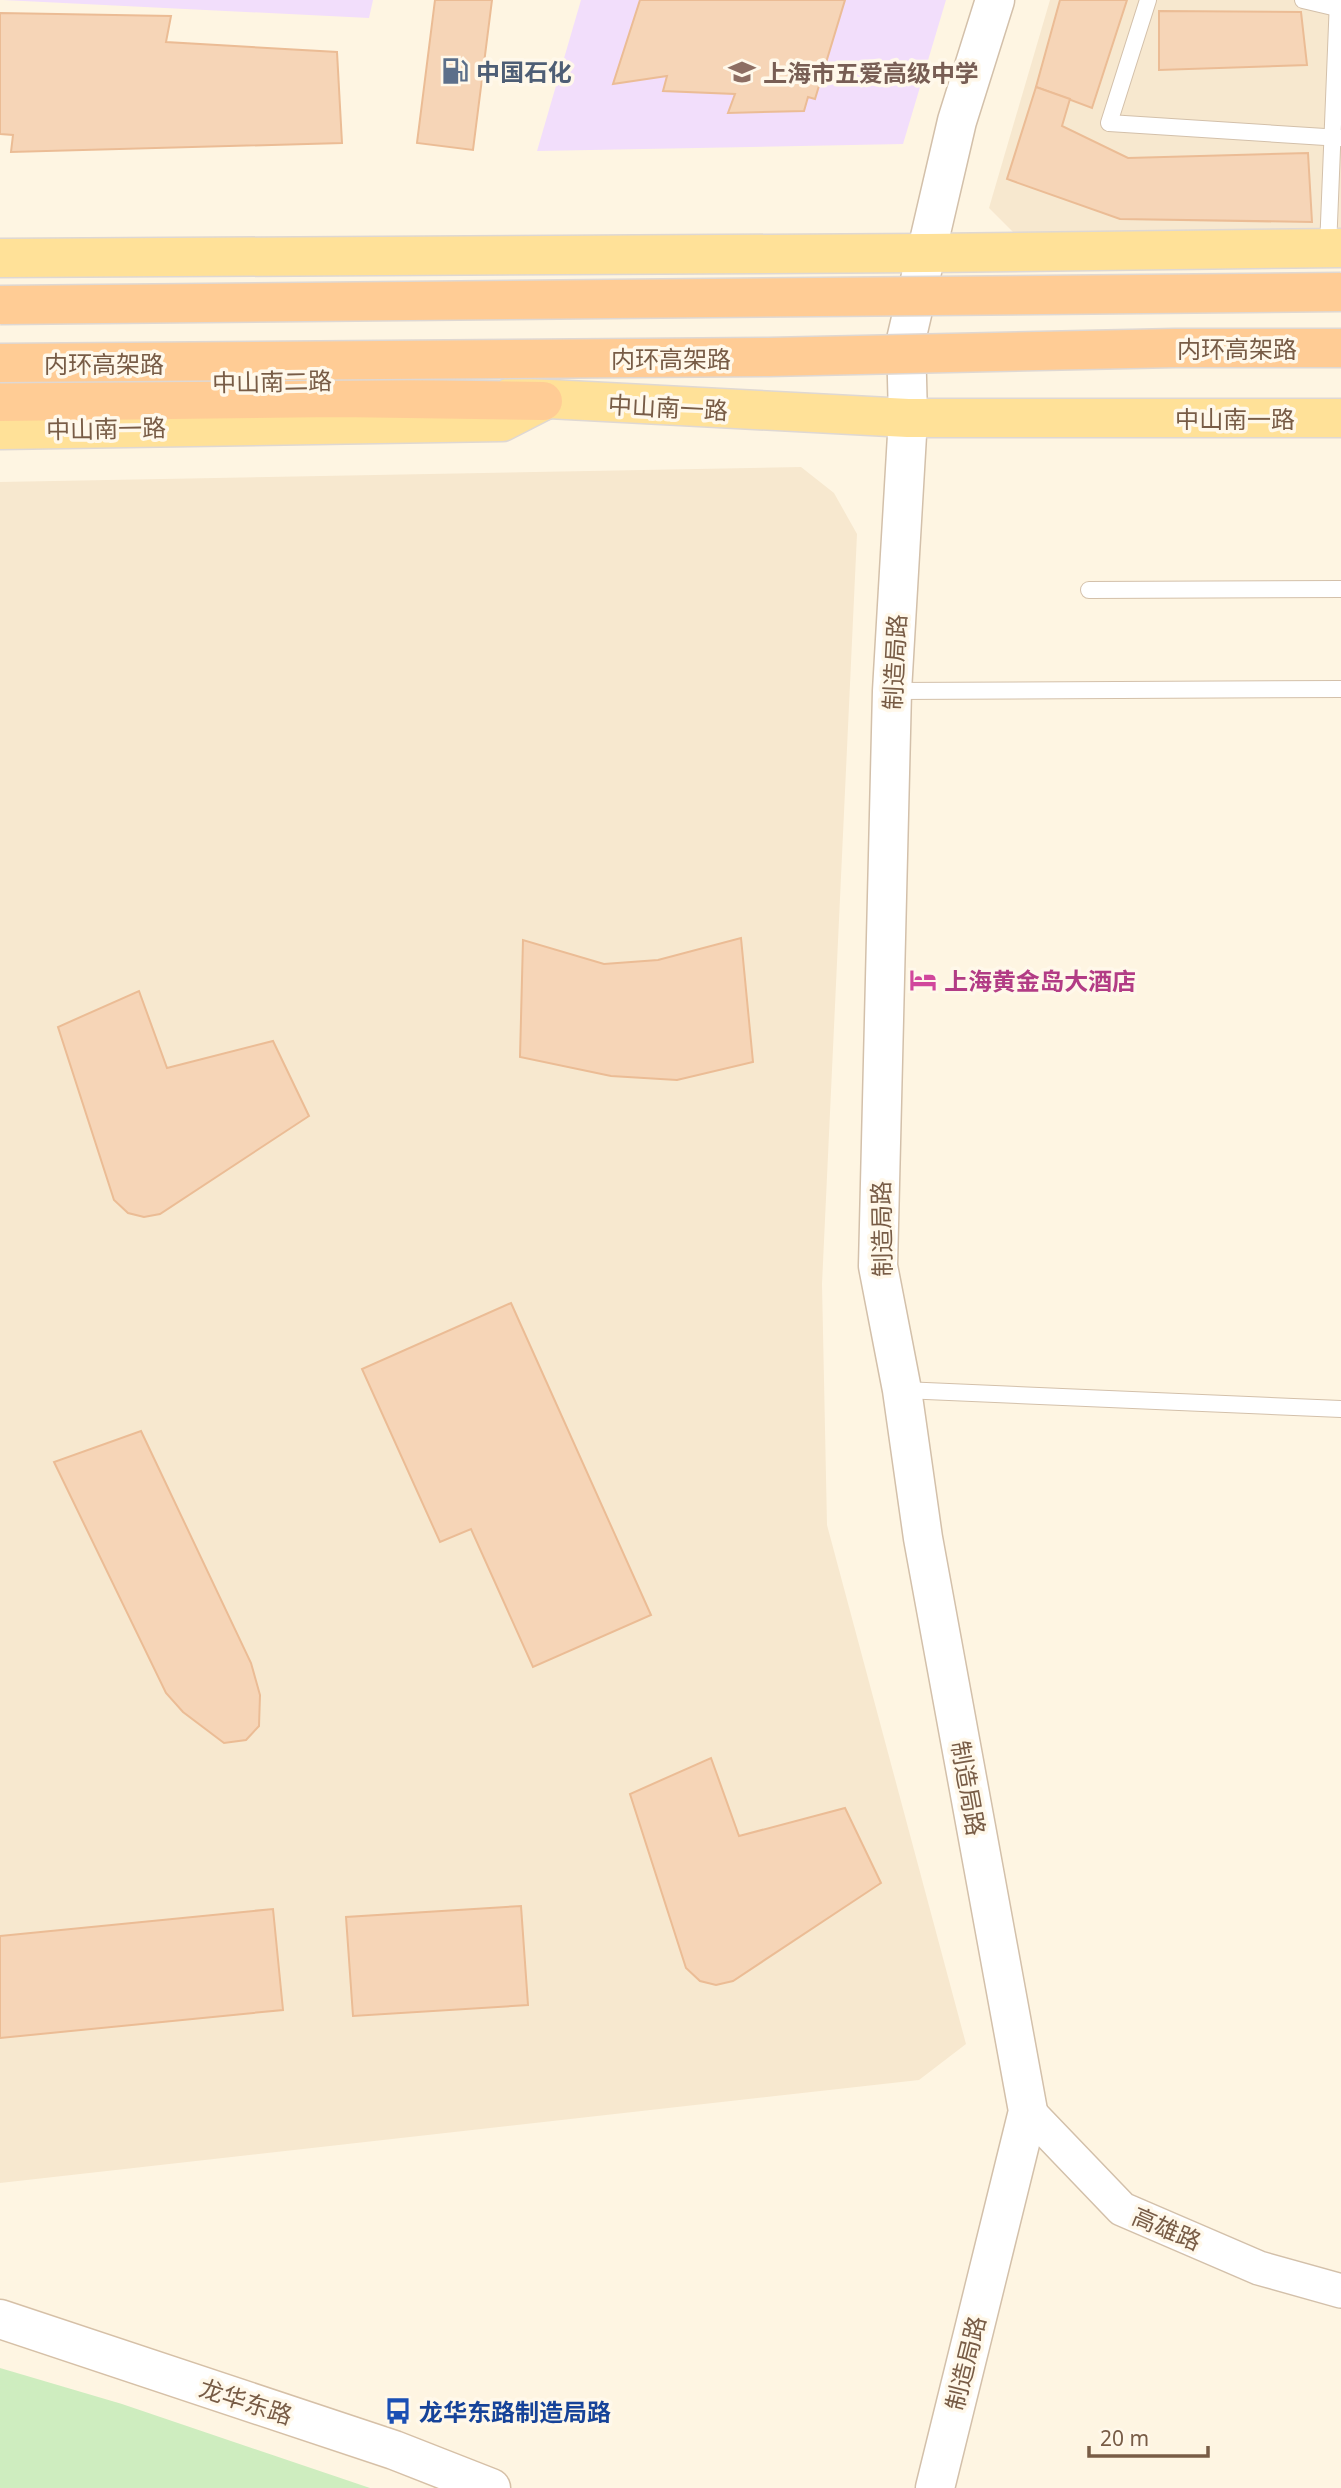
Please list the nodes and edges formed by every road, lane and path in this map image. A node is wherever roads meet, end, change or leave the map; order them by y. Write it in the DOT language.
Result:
graph roads {
  1 [pos="995,0"];
  2 [pos="1148,0"];
  3 [pos="1303,0"];
  4 [pos="1338,4"];
  5 [pos="1339,27"];
  6 [pos="1336,138"];
  7 [pos="1335,248"];
  8 [pos="926,253"];
  9 [pos="0,258"];
  10 [pos="1341,292"];
  11 [pos="0,305"];
  12 [pos="1341,348"];
  13 [pos="0,363"];
  14 [pos="0,384"];
  15 [pos="543,401"];
  16 [pos="0,402"];
  17 [pos="908,418"];
  18 [pos="1341,418"];
  19 [pos="0,430"];
  20 [pos="1341,589"];
  21 [pos="1089,590"];
  22 [pos="1341,689"];
  23 [pos="892,691"];
  24 [pos="902,1390"];
  25 [pos="1341,1409"];
  26 [pos="1028,2111"];
  27 [pos="1341,2291"];
  28 [pos="0,2319"];
  29 [pos="491,2488"];
  30 [pos="935,2488"];
  1 -- 8 [label="street, 制造局路"];
  2 -- 6 [label="lane"];
  3 -- 4 [label="lane"];
  4 -- 5 [label="lane"];
  5 -- 6 [label="lane"];
  6 -- 7 [label="lane"];
  7 -- 8 [label="main road"];
  8 -- 9 [label="main road"];
  8 -- 17 [label="street, 制造局路"];
  10 -- 11 [label="highway, bridge"];
  12 -- 13 [label="highway, 内环高架路, bridge"];
  14 -- 15 [label="main road, 中山南二路"];
  15 -- 16 [label="highway"];
  15 -- 17 [label="main road, 中山南一路"];
  15 -- 19 [label="main road, 中山南一路"];
  17 -- 18 [label="main road, 中山南一路"];
  17 -- 23 [label="street, 制造局路"];
  20 -- 21 [label="lane"];
  22 -- 23 [label="lane"];
  23 -- 24 [label="street, 制造局路"];
  24 -- 25 [label="lane"];
  24 -- 26 [label="street, 制造局路"];
  26 -- 27 [label="street, 高雄路"];
  26 -- 30 [label="street, 制造局路"];
  28 -- 29 [label="street, 龙华东路"];
}
